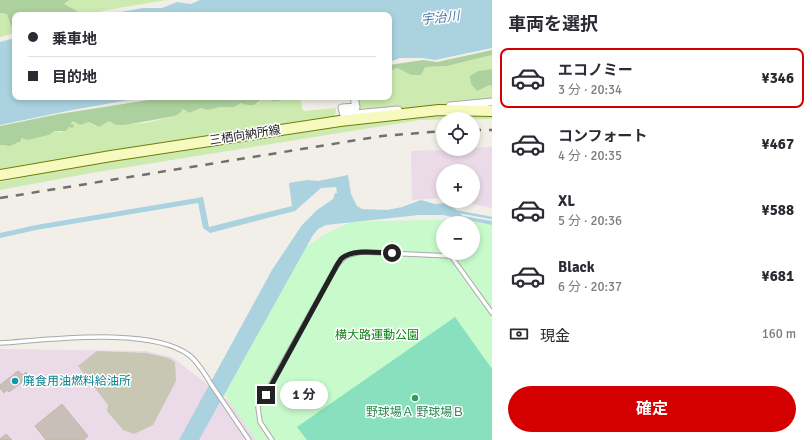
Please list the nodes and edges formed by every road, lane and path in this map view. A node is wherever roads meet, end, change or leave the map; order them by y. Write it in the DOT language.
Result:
graph roads {
  1 [pos="355,100"];
  2 [pos="492,102"];
  3 [pos="492,111"];
  4 [pos="0,175"];
  5 [pos="492,313"];
  6 [pos="0,343"];
  7 [pos="248,440"];
  8 [pos="272,440"];
  1 -- 2 [label="street"];
  3 -- 4 [label="main road, 三栖向納所線"];
  5 -- 8 [label="lane"];
  6 -- 7 [label="lane"];
}
